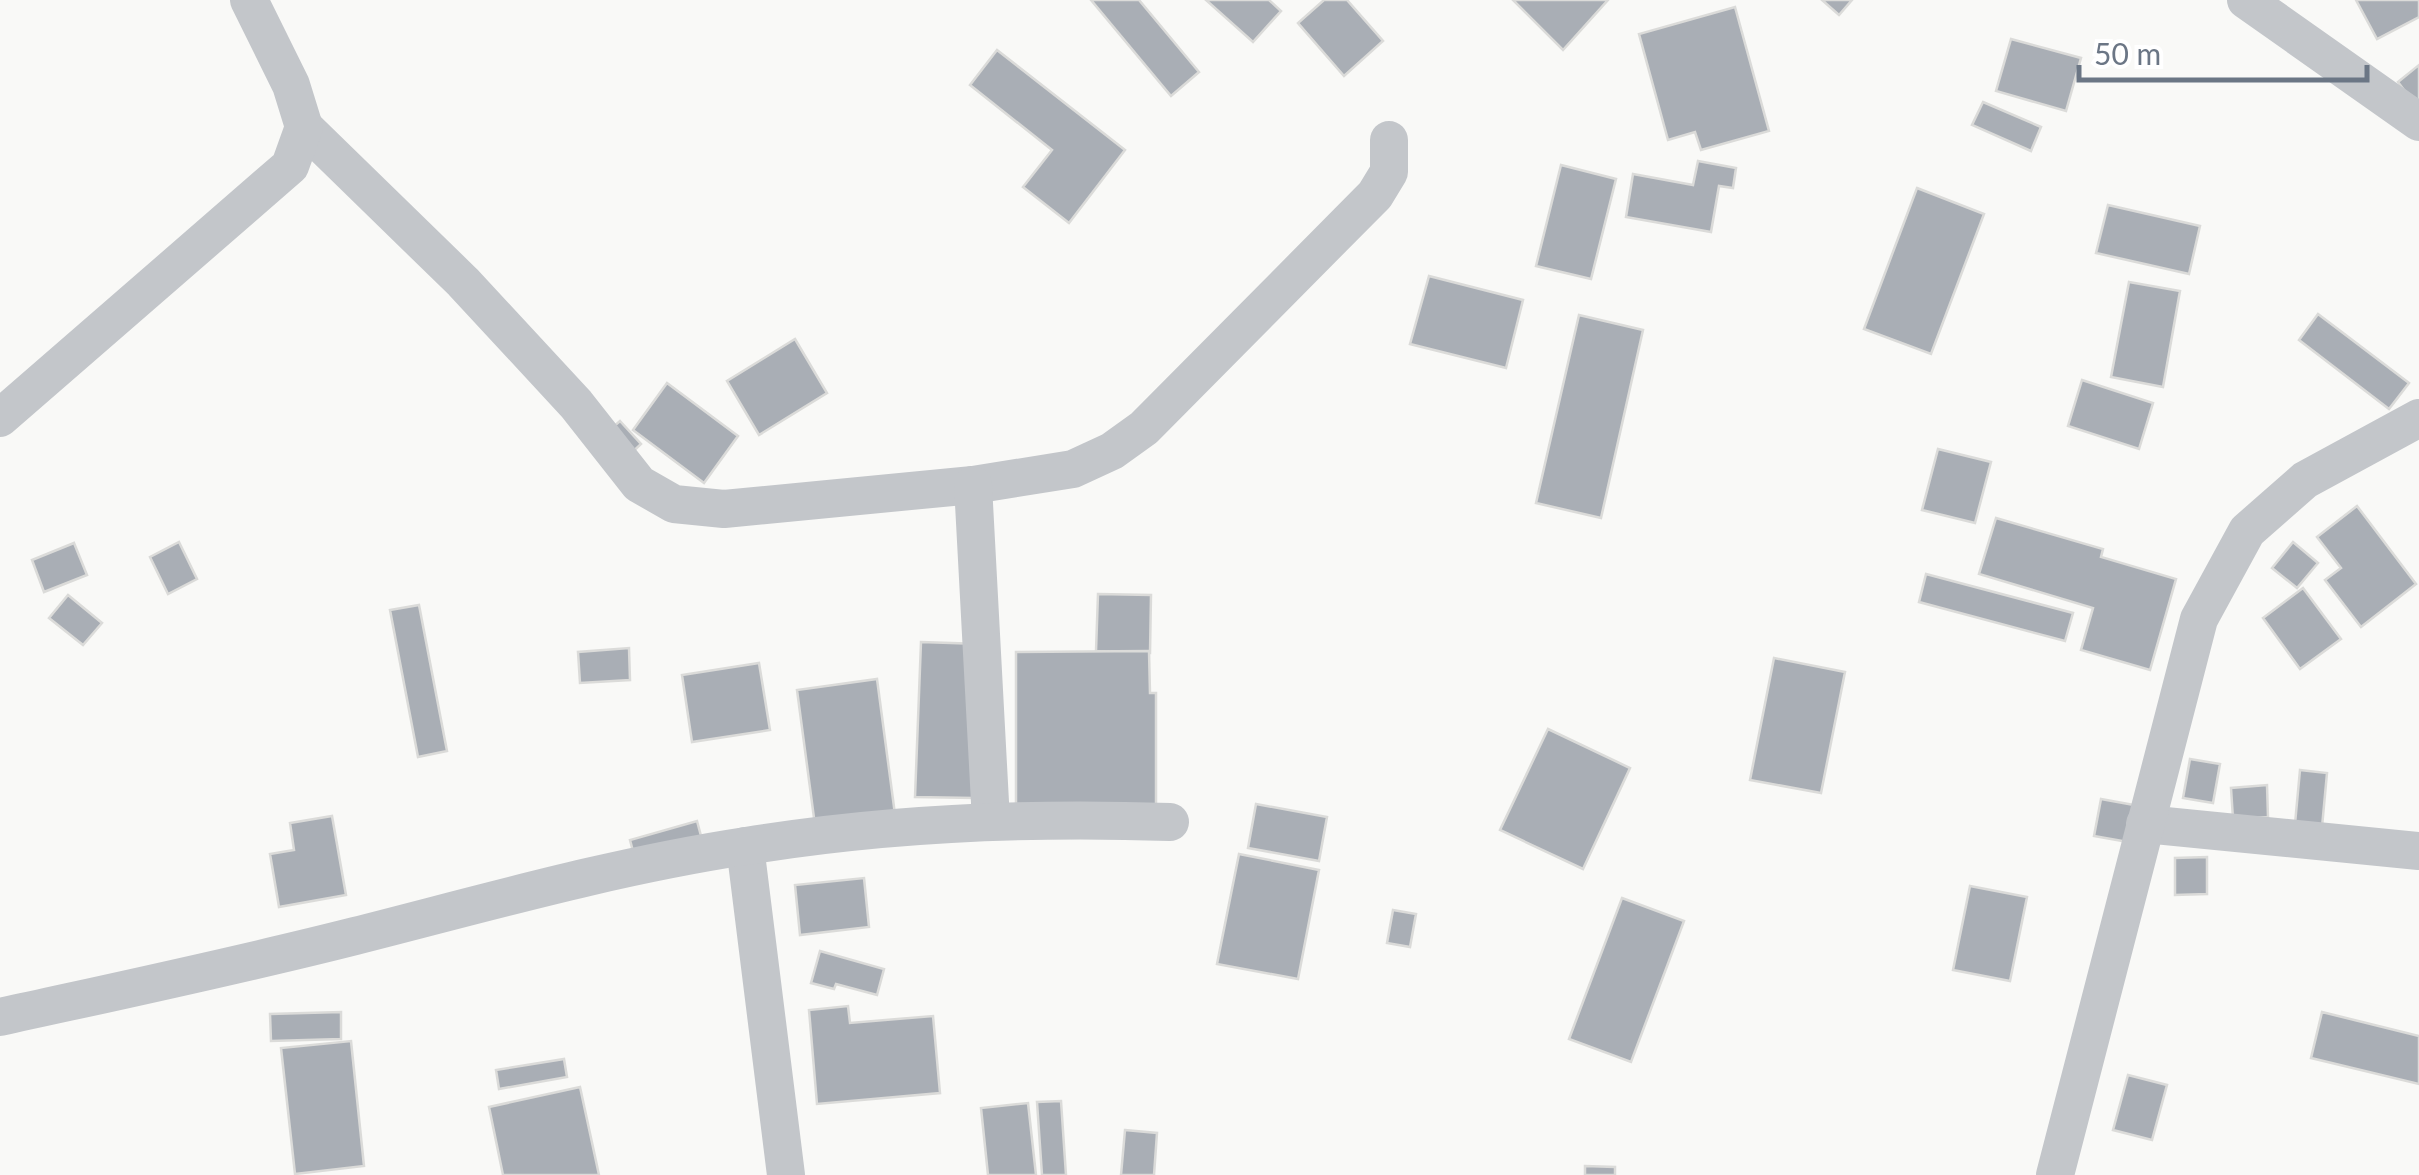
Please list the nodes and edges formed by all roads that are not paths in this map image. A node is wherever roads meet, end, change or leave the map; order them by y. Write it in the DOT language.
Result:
graph roads {
  1 [pos="249,0"];
  2 [pos="2246,0"];
  3 [pos="2419,122"];
  4 [pos="304,127"];
  5 [pos="1389,140"];
  6 [pos="0,418"];
  7 [pos="2419,418"];
  8 [pos="973,485"];
  9 [pos="991,821"];
  10 [pos="1170,822"];
  11 [pos="2145,824"];
  12 [pos="744,846"];
  13 [pos="2419,850"];
  14 [pos="0,1018"];
  15 [pos="786,1175"];
  16 [pos="2056,1175"];
  1 -- 4 [label="street"];
  2 -- 3 [label="street"];
  4 -- 6 [label="street"];
  4 -- 8 [label="street"];
  5 -- 8 [label="street"];
  7 -- 11 [label="street"];
  8 -- 9 [label="street"];
  9 -- 10 [label="street"];
  9 -- 12 [label="street"];
  11 -- 13 [label="street"];
  11 -- 16 [label="street"];
  12 -- 14 [label="street"];
  12 -- 15 [label="street"];
}
